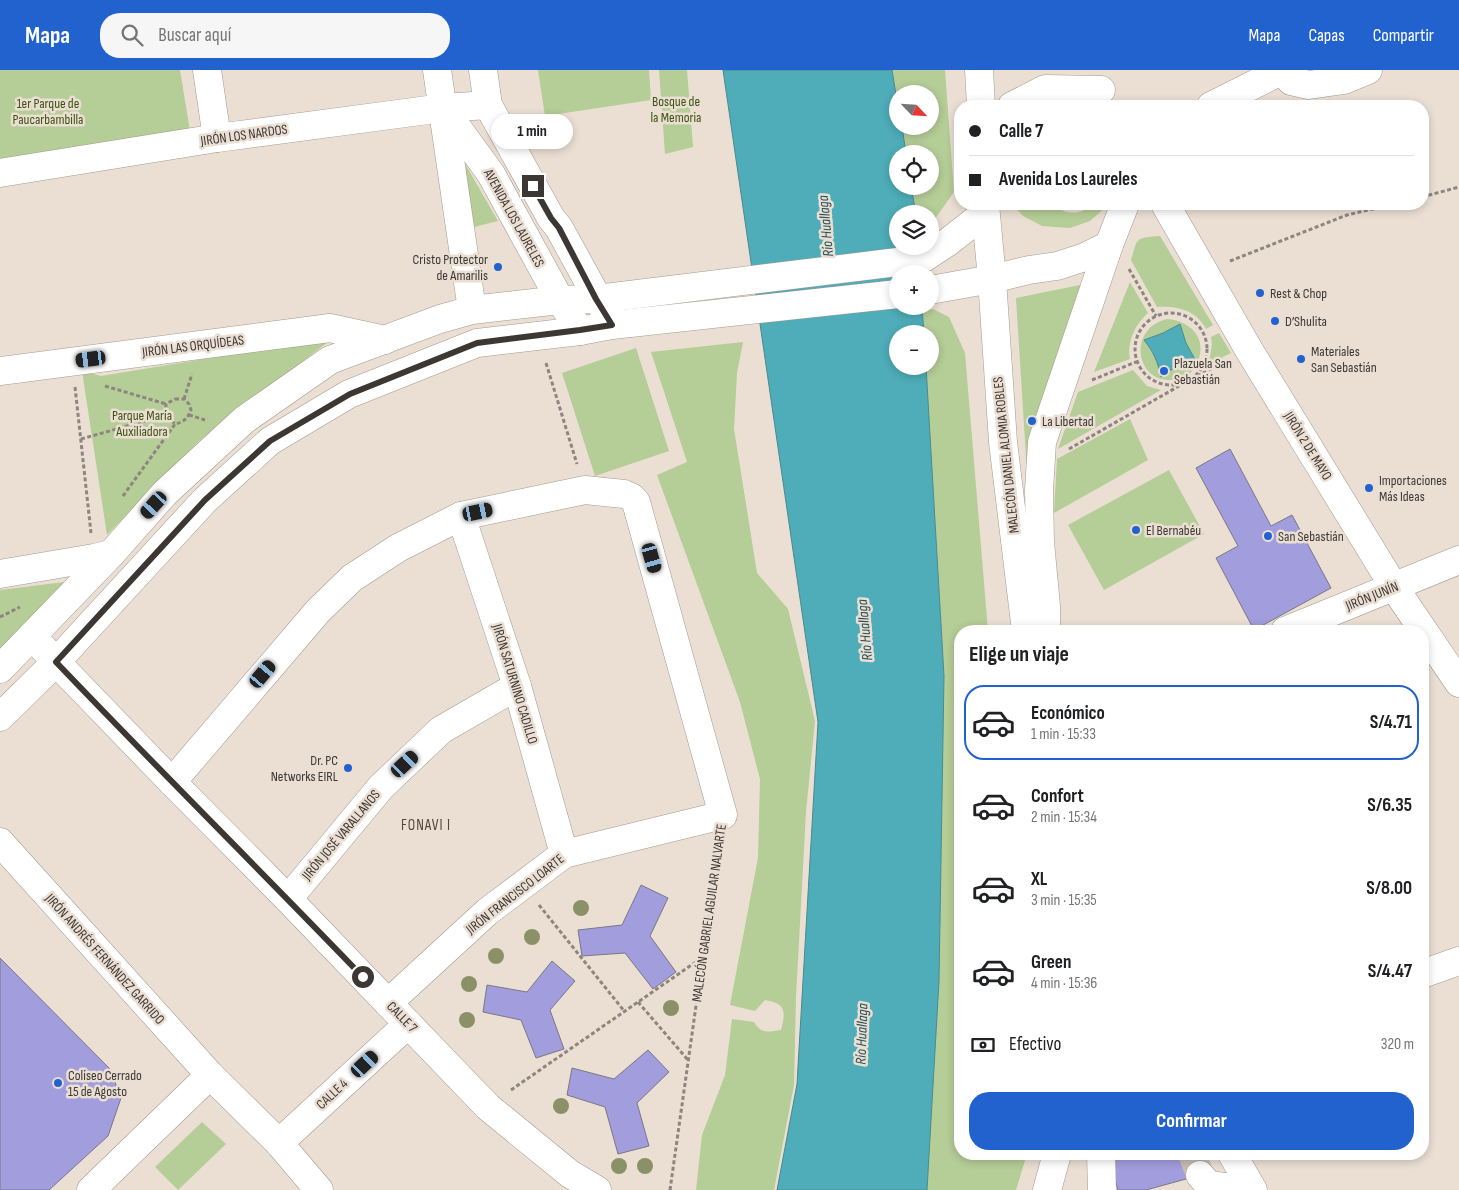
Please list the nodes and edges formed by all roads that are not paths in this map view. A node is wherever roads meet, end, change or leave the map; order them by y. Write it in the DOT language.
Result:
graph roads {
  1 [pos="207,70"];
  2 [pos="437,70"];
  3 [pos="483,70"];
  4 [pos="979,70"];
  5 [pos="1283,70"];
  6 [pos="1368,70"];
  7 [pos="1100,89"];
  8 [pos="981,100"];
  9 [pos="1024,100"];
  10 [pos="1223,100"];
  11 [pos="488,105"];
  12 [pos="443,108"];
  13 [pos="217,138"];
  14 [pos="0,173"];
  15 [pos="983,210"];
  16 [pos="985,210"];
  17 [pos="1123,210"];
  18 [pos="1168,210"];
  19 [pos="1110,242"];
  20 [pos="992,279"];
  21 [pos="939,288"];
  22 [pos="889,295"];
  23 [pos="596,299"];
  24 [pos="560,300"];
  25 [pos="472,310"];
  26 [pos="612,325"];
  27 [pos="580,330"];
  28 [pos="385,340"];
  29 [pos="0,371"];
  30 [pos="461,516"];
  31 [pos="102,556"];
  32 [pos="1459,560"];
  33 [pos="0,574"];
  34 [pos="1394,587"];
  35 [pos="1025,625"];
  36 [pos="1046,625"];
  37 [pos="1300,625"];
  38 [pos="1420,625"];
  39 [pos="32,636"];
  40 [pos="1429,639"];
  41 [pos="56,662"];
  42 [pos="0,669"];
  43 [pos="1459,683"];
  44 [pos="517,686"];
  45 [pos="0,717"];
  46 [pos="172,782"];
  47 [pos="723,815"];
  48 [pos="0,842"];
  49 [pos="564,854"];
  50 [pos="288,899"];
  51 [pos="1459,961"];
  52 [pos="1429,972"];
  53 [pos="388,1003"];
  54 [pos="408,1024"];
  55 [pos="210,1075"];
  56 [pos="279,1143"];
  57 [pos="1055,1160"];
  58 [pos="1101,1160"];
  59 [pos="1236,1160"];
  60 [pos="1201,1183"];
  61 [pos="91,1190"];
  62 [pos="319,1190"];
  63 [pos="597,1190"];
  64 [pos="1047,1190"];
  65 [pos="1102,1190"];
  66 [pos="1247,1190"];
  67 [pos="1253,1190"];
  1 -- 13 [label="street"];
  2 -- 12 [label="street, AVENIDA LOS LAURELES"];
  3 -- 11 [label="street"];
  4 -- 8 [label="street"];
  5 -- 6 [label="street"];
  5 -- 10 [label="street"];
  7 -- 9 [label="street"];
  11 -- 12 [label="street, JIRÓN LOS NARDOS"];
  11 -- 23 [label="street"];
  12 -- 13 [label="street, JIRÓN LOS NARDOS"];
  12 -- 24 [label="street, AVENIDA LOS LAURELES"];
  12 -- 25 [label="street, AVENIDA LOS LAURELES"];
  13 -- 14 [label="street, JIRÓN LOS NARDOS"];
  15 -- 23 [label="street"];
  16 -- 20 [label="street, MALECÓN DANIEL ALOMIA ROBLES"];
  17 -- 19 [label="street, MALECÓN DANIEL ALOMIA ROBLES"];
  18 -- 34 [label="street, JIRÓN 2 DE MAYO"];
  19 -- 20 [label="street"];
  19 -- 36 [label="street, MALECÓN DANIEL ALOMIA ROBLES"];
  20 -- 21 [label="street"];
  20 -- 35 [label="street, MALECÓN DANIEL ALOMIA ROBLES"];
  22 -- 26 [label="street"];
  23 -- 24 [label="street"];
  23 -- 26 [label="street"];
  24 -- 25 [label="street"];
  24 -- 27 [label="street, AVENIDA LOS LAURELES"];
  25 -- 28 [label="street"];
  26 -- 27 [label="street"];
  27 -- 41 [label="street"];
  28 -- 29 [label="street, JIRÓN LAS ORQUÍDEAS"];
  28 -- 31 [label="street"];
  30 -- 44 [label="street, JIRÓN SATURNINO CADILLO"];
  30 -- 46 [label="street"];
  30 -- 47 [label="street, MALECÓN GABRIEL AGUILAR NALVARTE"];
  31 -- 33 [label="street"];
  31 -- 39 [label="street"];
  32 -- 34 [label="street, JIRÓN JUNÍN"];
  34 -- 37 [label="street, JIRÓN JUNÍN"];
  34 -- 38 [label="street, JIRÓN 2 DE MAYO"];
  39 -- 41 [label="street, CALLE 7"];
  39 -- 42 [label="street"];
  40 -- 43 [label="street, JIRÓN 2 DE MAYO"];
  41 -- 45 [label="street"];
  41 -- 46 [label="street, CALLE 7"];
  44 -- 49 [label="street, JIRÓN SATURNINO CADILLO"];
  44 -- 50 [label="street, JIRÓN JOSÉ VARALLANOS"];
  46 -- 50 [label="street, CALLE 7"];
  47 -- 49 [label="street, JIRÓN FRANCISCO LOARTE"];
  48 -- 55 [label="street, JIRÓN ANDRÉS FERNÁNDEZ GARRIDO"];
  49 -- 53 [label="street, JIRÓN FRANCISCO LOARTE"];
  50 -- 53 [label="street, CALLE 7"];
  51 -- 52 [label="street"];
  53 -- 54 [label="street, CALLE 7"];
  54 -- 56 [label="street, CALLE 4"];
  54 -- 63 [label="street, CALLE 7"];
  55 -- 56 [label="street, JIRÓN ANDRÉS FERNÁNDEZ GARRIDO"];
  55 -- 61 [label="street"];
  56 -- 62 [label="street, JIRÓN ANDRÉS FERNÁNDEZ GARRIDO"];
  57 -- 64 [label="street"];
  58 -- 65 [label="street"];
  59 -- 67 [label="street"];
  60 -- 66 [label="street"];
}
